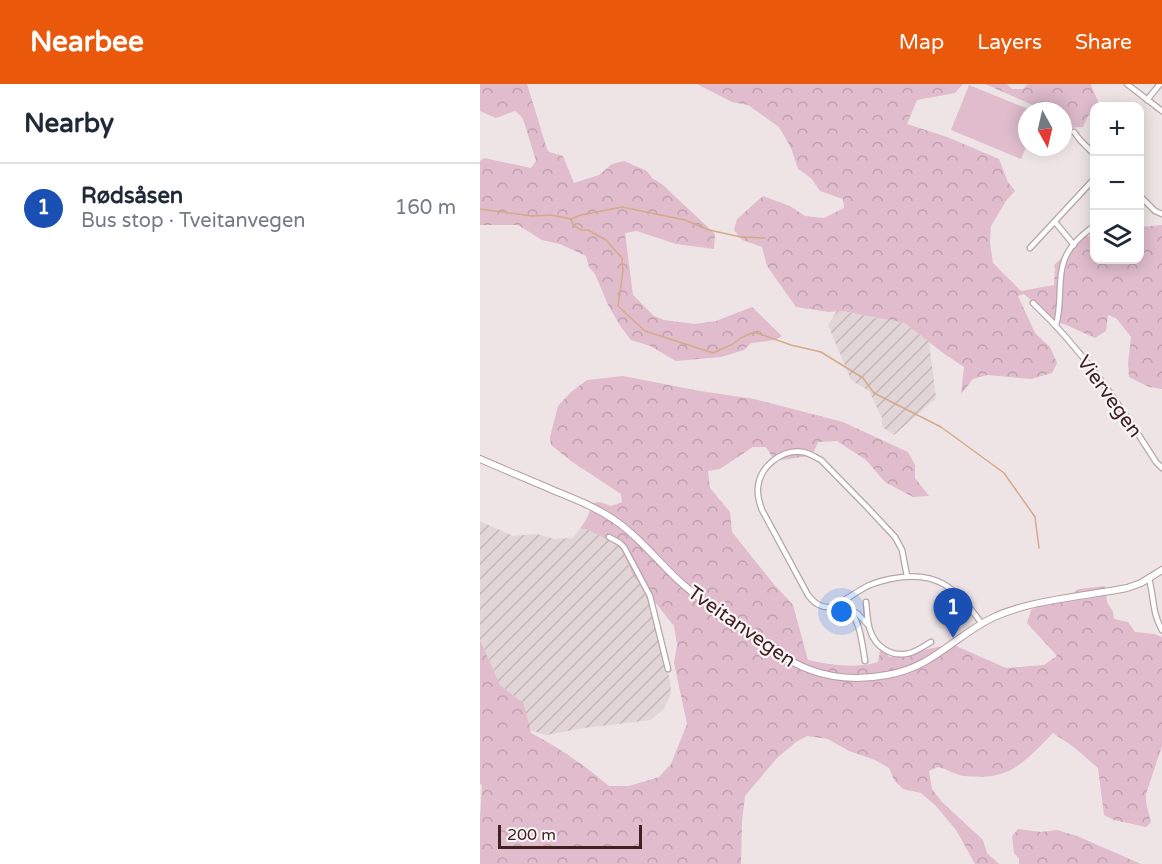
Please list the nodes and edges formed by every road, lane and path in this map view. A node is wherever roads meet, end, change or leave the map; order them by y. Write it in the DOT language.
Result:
graph roads {
  1 [pos="1127,84"];
  2 [pos="1160,84"];
  3 [pos="1147,100"];
  4 [pos="1162,111"];
  5 [pos="1074,132"];
  6 [pos="1090,149"];
  7 [pos="1090,184"];
  8 [pos="1144,200"];
  9 [pos="1162,214"];
  10 [pos="1055,222"];
  11 [pos="1090,229"];
  12 [pos="1074,245"];
  13 [pos="1030,248"];
  14 [pos="1033,303"];
  15 [pos="1056,325"];
  16 [pos="480,459"];
  17 [pos="1162,468"];
  18 [pos="609,537"];
  19 [pos="1162,570"];
  20 [pos="907,576"];
  21 [pos="1149,579"];
  22 [pos="845,600"];
  23 [pos="866,602"];
  24 [pos="852,611"];
  25 [pos="982,624"];
  26 [pos="868,625"];
  27 [pos="1162,630"];
  28 [pos="931,642"];
  29 [pos="865,661"];
  30 [pos="668,669"];
  1 -- 3 [label="street"];
  2 -- 3 [label="street"];
  3 -- 4 [label="street"];
  5 -- 6 [label="street"];
  7 -- 10 [label="street"];
  8 -- 9 [label="street"];
  10 -- 12 [label="street"];
  10 -- 13 [label="street"];
  11 -- 12 [label="street"];
  12 -- 15 [label="street"];
  14 -- 15 [label="street, Viervegen"];
  15 -- 17 [label="street, Viervegen"];
  16 -- 25 [label="main road, Tveitanvegen"];
  18 -- 30 [label="street"];
  19 -- 21 [label="main road, Tveitanvegen"];
  20 -- 22 [label="street"];
  20 -- 22 [label="street"];
  20 -- 25 [label="street"];
  21 -- 25 [label="main road, Tveitanvegen"];
  21 -- 27 [label="street"];
  22 -- 24 [label="street"];
  23 -- 26 [label="street"];
  24 -- 26 [label="street"];
  24 -- 29 [label="street"];
  26 -- 28 [label="street"];
}
